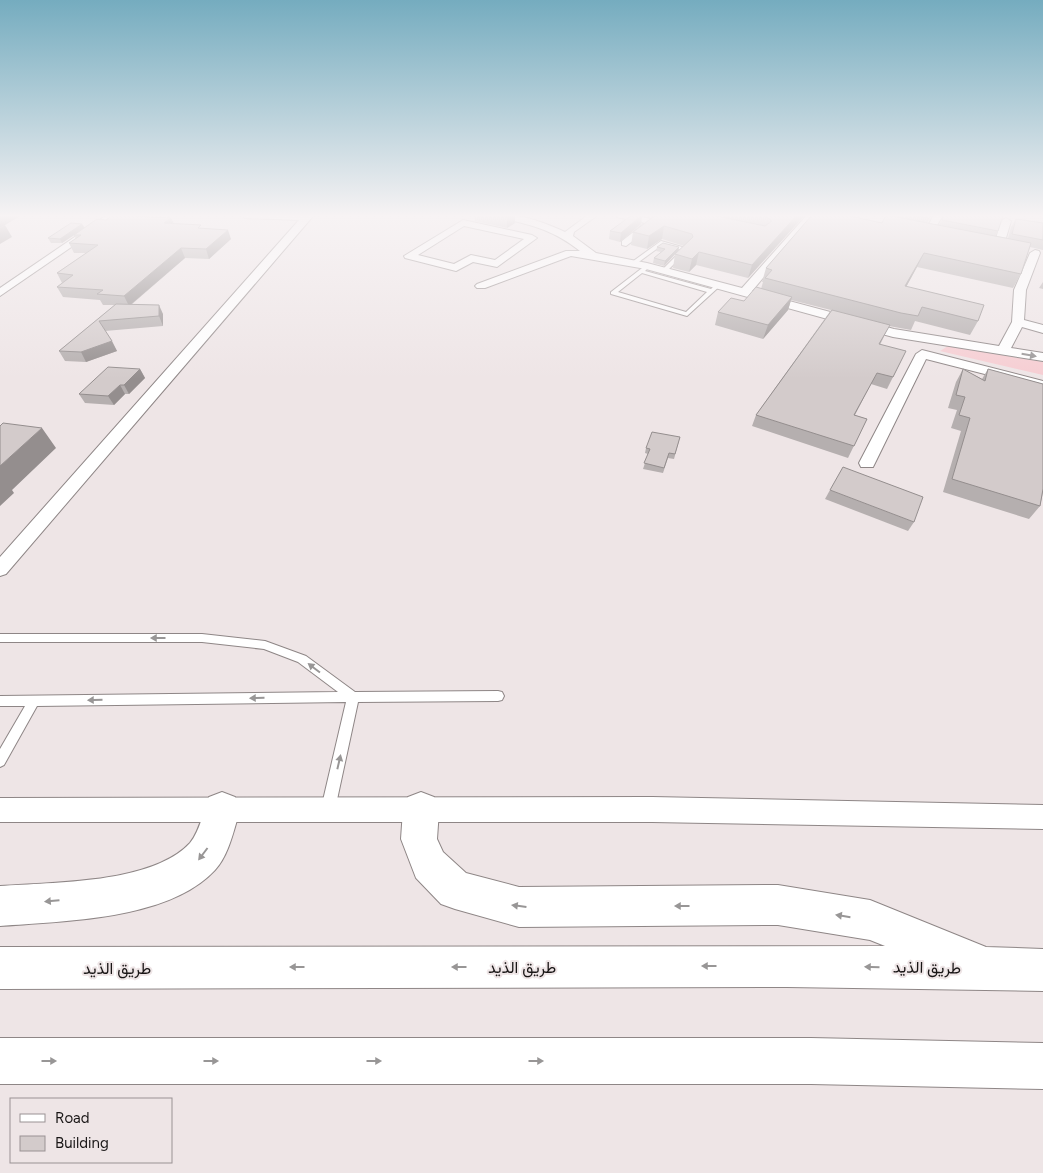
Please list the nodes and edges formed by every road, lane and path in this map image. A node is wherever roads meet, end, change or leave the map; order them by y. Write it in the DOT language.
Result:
graph roads {
  1 [pos="34,270"];
  2 [pos="260,270"];
  3 [pos="525,270"];
  4 [pos="637,270"];
  5 [pos="650,270"];
  6 [pos="664,270"];
  7 [pos="764,270"];
  8 [pos="1028,270"];
  9 [pos="481,286"];
  10 [pos="715,288"];
  11 [pos="0,293"];
  12 [pos="744,293"];
  13 [pos="1018,322"];
  14 [pos="1043,329"];
  15 [pos="1003,350"];
  16 [pos="1043,357"];
  17 [pos="1043,384"];
  18 [pos="867,463"];
  19 [pos="0,568"];
  20 [pos="0,638"];
  21 [pos="498,696"];
  22 [pos="353,697"];
  23 [pos="0,701"];
  24 [pos="34,701"];
  25 [pos="0,761"];
  26 [pos="328,809"];
  27 [pos="0,810"];
  28 [pos="222,810"];
  29 [pos="421,810"];
  30 [pos="1043,817"];
  31 [pos="0,906"];
  32 [pos="0,968"];
  33 [pos="987,968"];
  34 [pos="1043,970"];
  35 [pos="0,1061"];
  36 [pos="1043,1066"];
  1 -- 11 [label="street"];
  2 -- 19 [label="street"];
  3 -- 9 [label="street"];
  4 -- 10 [label="lane"];
  5 -- 10 [label="lane"];
  6 -- 10 [label="street"];
  7 -- 12 [label="street"];
  8 -- 13 [label="street"];
  10 -- 12 [label="street"];
  12 -- 15 [label="street"];
  13 -- 14 [label="street"];
  13 -- 15 [label="street"];
  15 -- 16 [label="street, one-way"];
  17 -- 18 [label="street"];
  22 -- 20 [label="lane, one-way"];
  21 -- 22 [label="lane"];
  22 -- 24 [label="lane, one-way"];
  26 -- 22 [label="lane, one-way"];
  23 -- 24 [label="lane"];
  24 -- 25 [label="lane"];
  26 -- 28 [label="street"];
  26 -- 29 [label="street"];
  27 -- 28 [label="street"];
  28 -- 31 [label="highway, one-way"];
  29 -- 30 [label="street"];
  33 -- 29 [label="highway, one-way"];
  33 -- 32 [label="highway, طريق الذيد, one-way"];
  33 -- 34 [label="highway, طريق الذيد"];
  35 -- 36 [label="highway, one-way"];
}
